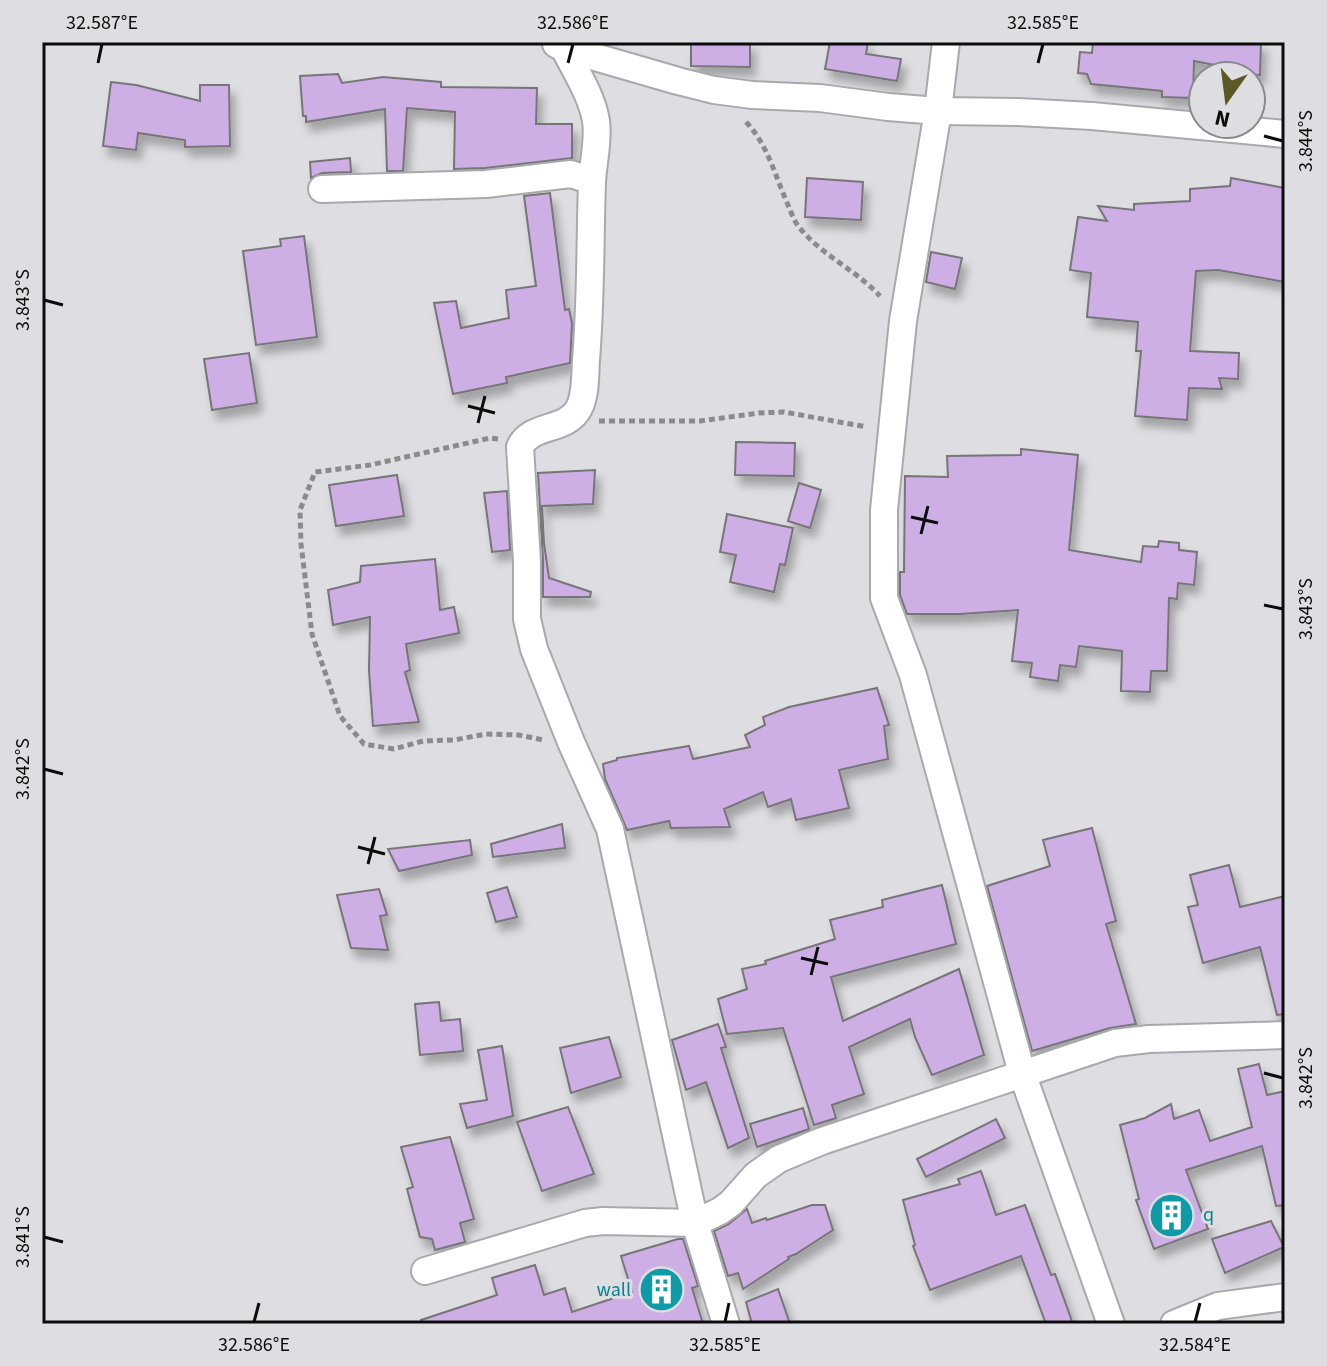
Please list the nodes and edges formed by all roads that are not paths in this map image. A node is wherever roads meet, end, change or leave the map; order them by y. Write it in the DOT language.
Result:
graph roads {
  1 [pos="946,42"];
  2 [pos="558,45"];
  3 [pos="938,111"];
  4 [pos="1285,134"];
  5 [pos="592,181"];
  6 [pos="322,189"];
  7 [pos="1285,1035"];
  8 [pos="1022,1073"];
  9 [pos="695,1223"];
  10 [pos="425,1271"];
  11 [pos="1285,1297"];
  12 [pos="726,1324"];
  13 [pos="1111,1324"];
  14 [pos="1174,1324"];
  1 -- 3 [label="street"];
  2 -- 3 [label="street"];
  2 -- 5 [label="street"];
  3 -- 4 [label="street"];
  3 -- 8 [label="street"];
  5 -- 6 [label="street"];
  5 -- 9 [label="street"];
  7 -- 8 [label="street"];
  8 -- 9 [label="street"];
  8 -- 13 [label="street"];
  9 -- 10 [label="street"];
  9 -- 12 [label="street"];
  11 -- 14 [label="street"];
}
